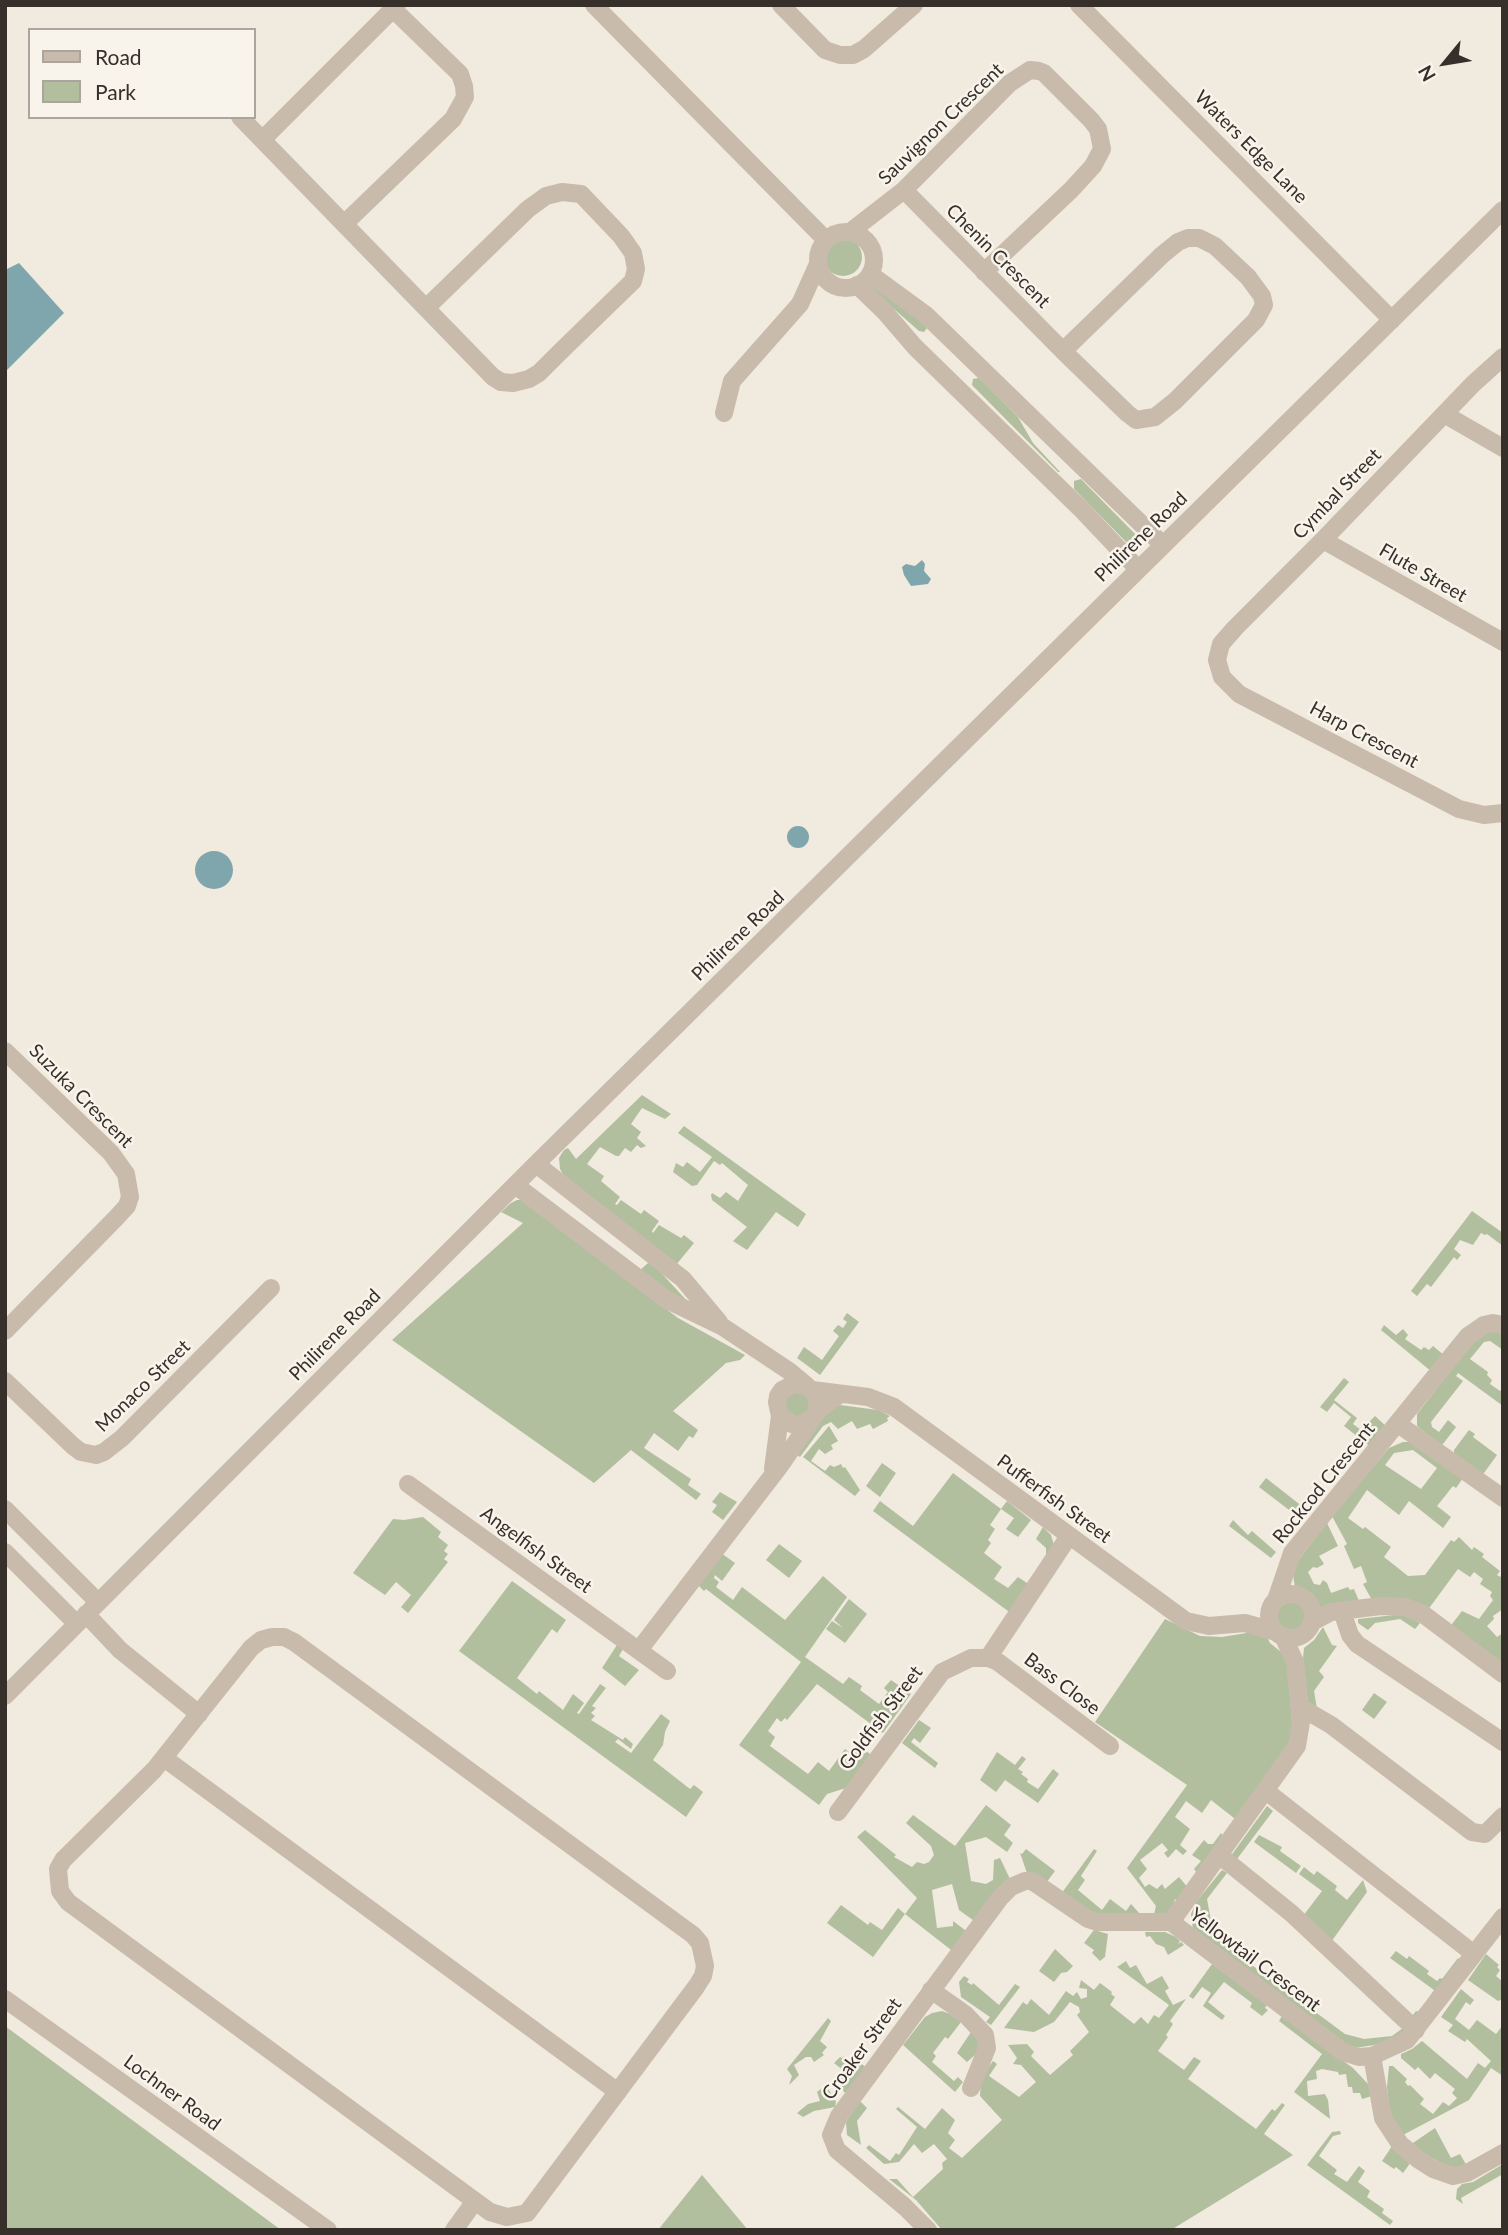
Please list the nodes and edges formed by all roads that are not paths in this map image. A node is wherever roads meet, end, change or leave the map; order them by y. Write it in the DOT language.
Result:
graph roads {
  1 [pos="594,5"];
  2 [pos="781,5"];
  3 [pos="914,5"];
  4 [pos="1079,5"];
  5 [pos="395,7"];
  6 [pos="242,119"];
  7 [pos="262,139"];
  8 [pos="904,190"];
  9 [pos="889,204"];
  10 [pos="1503,210"];
  11 [pos="344,224"];
  12 [pos="850,232"];
  13 [pos="826,240"];
  14 [pos="867,241"];
  15 [pos="818,264"];
  16 [pos="984,272"];
  17 [pos="863,280"];
  18 [pos="836,286"];
  19 [pos="800,304"];
  20 [pos="426,308"];
  21 [pos="1392,320"];
  22 [pos="1063,351"];
  23 [pos="1503,357"];
  24 [pos="724,413"];
  25 [pos="1444,414"];
  26 [pos="1503,448"];
  27 [pos="1080,464"];
  28 [pos="1059,487"];
  29 [pos="1323,540"];
  30 [pos="1162,544"];
  31 [pos="1138,569"];
  32 [pos="1503,642"];
  33 [pos="1218,668"];
  34 [pos="1503,813"];
  35 [pos="5,1051"];
  36 [pos="536,1164"];
  37 [pos="514,1185"];
  38 [pos="588,1204"];
  39 [pos="571,1227"];
  40 [pos="271,1288"];
  41 [pos="1503,1325"];
  42 [pos="723,1328"];
  43 [pos="5,1331"];
  44 [pos="768,1359"];
  45 [pos="5,1381"];
  46 [pos="810,1388"];
  47 [pos="840,1394"];
  48 [pos="778,1396"];
  49 [pos="815,1415"];
  50 [pos="780,1416"];
  51 [pos="1398,1424"];
  52 [pos="773,1473"];
  53 [pos="408,1484"];
  54 [pos="1503,1498"];
  55 [pos="5,1509"];
  56 [pos="21,1525"];
  57 [pos="1069,1536"];
  58 [pos="5,1542"];
  59 [pos="5,1552"];
  60 [pos="1285,1570"];
  61 [pos="1302,1599"];
  62 [pos="1274,1603"];
  63 [pos="1337,1611"];
  64 [pos="87,1613"];
  65 [pos="1245,1623"];
  66 [pos="1308,1628"];
  67 [pos="1279,1634"];
  68 [pos="639,1650"];
  69 [pos="988,1658"];
  70 [pos="1295,1662"];
  71 [pos="667,1671"];
  72 [pos="1503,1674"];
  73 [pos="5,1696"];
  74 [pos="1300,1707"];
  75 [pos="199,1714"];
  76 [pos="1503,1742"];
  77 [pos="1110,1746"];
  78 [pos="164,1758"];
  79 [pos="1266,1791"];
  80 [pos="838,1812"];
  81 [pos="1503,1816"];
  82 [pos="1219,1855"];
  83 [pos="1503,1917"];
  84 [pos="1171,1922"];
  85 [pos="1474,1954"];
  86 [pos="931,1990"];
  87 [pos="5,1999"];
  88 [pos="1416,2030"];
  89 [pos="1372,2056"];
  90 [pos="971,2088"];
  91 [pos="618,2092"];
  92 [pos="1503,2153"];
  93 [pos="475,2201"];
  94 [pos="321,2227"];
  95 [pos="454,2230"];
  96 [pos="928,2230"];
  1 -- 13 [label="street"];
  2 -- 3 [label="street"];
  4 -- 21 [label="street, Waters Edge Lane"];
  5 -- 7 [label="street"];
  5 -- 11 [label="street"];
  6 -- 7 [label="street"];
  7 -- 11 [label="street"];
  8 -- 9 [label="street, Sauvignon Crescent"];
  8 -- 16 [label="street, Chenin Crescent"];
  8 -- 16 [label="street, Sauvignon Crescent"];
  9 -- 12 [label="street, Sauvignon Crescent"];
  9 -- 14 [label="street, Sauvignon Crescent"];
  10 -- 21 [label="street, Philirene Road"];
  11 -- 20 [label="street"];
  12 -- 13 [label="street"];
  12 -- 14 [label="street"];
  13 -- 15 [label="street"];
  14 -- 17 [label="street"];
  15 -- 18 [label="street"];
  15 -- 19 [label="street"];
  16 -- 22 [label="street, Chenin Crescent"];
  17 -- 18 [label="street"];
  17 -- 27 [label="street"];
  17 -- 28 [label="street"];
  18 -- 19 [label="street"];
  19 -- 24 [label="street"];
  20 -- 20 [label="street"];
  21 -- 30 [label="street, Philirene Road"];
  22 -- 22 [label="street, Chenin Crescent"];
  23 -- 25 [label="street, Cymbal Street"];
  25 -- 26 [label="street"];
  25 -- 29 [label="street, Cymbal Street"];
  27 -- 28 [label="street"];
  27 -- 30 [label="street"];
  28 -- 31 [label="street"];
  29 -- 32 [label="street, Flute Street"];
  29 -- 33 [label="street, Cymbal Street"];
  30 -- 31 [label="street, Philirene Road"];
  31 -- 36 [label="street, Philirene Road"];
  33 -- 34 [label="street, Harp Crescent"];
  35 -- 43 [label="street, Suzuka Crescent"];
  36 -- 37 [label="street, Philirene Road"];
  36 -- 38 [label="street, Pufferfish Street"];
  37 -- 39 [label="street, Pufferfish Street"];
  37 -- 64 [label="street, Philirene Road"];
  38 -- 39 [label="street"];
  38 -- 42 [label="street, Pufferfish Street"];
  39 -- 42 [label="street, Pufferfish Street"];
  40 -- 45 [label="street, Monaco Street"];
  41 -- 51 [label="street, Rockcod Crescent"];
  42 -- 44 [label="street, Pufferfish Street"];
  44 -- 46 [label="street, Pufferfish Street"];
  44 -- 48 [label="street"];
  46 -- 47 [label="street, Pufferfish Street"];
  46 -- 48 [label="street, Pufferfish Street"];
  46 -- 49 [label="street"];
  47 -- 49 [label="street"];
  47 -- 57 [label="street, Pufferfish Street"];
  48 -- 50 [label="street"];
  49 -- 50 [label="street"];
  49 -- 52 [label="street"];
  50 -- 52 [label="street"];
  51 -- 54 [label="street, Rockcod Crescent"];
  51 -- 60 [label="street, Rockcod Crescent"];
  52 -- 68 [label="street"];
  53 -- 68 [label="street, Angelfish Street"];
  55 -- 56 [label="street"];
  56 -- 58 [label="street"];
  56 -- 64 [label="street"];
  57 -- 65 [label="street, Pufferfish Street"];
  57 -- 69 [label="street"];
  59 -- 64 [label="street"];
  60 -- 61 [label="street, Rockcod Crescent"];
  60 -- 62 [label="street, Rockcod Crescent"];
  61 -- 62 [label="street, Pufferfish Street"];
  61 -- 63 [label="street, Pufferfish Street"];
  61 -- 66 [label="street"];
  62 -- 65 [label="street, Pufferfish Street"];
  62 -- 67 [label="street"];
  63 -- 66 [label="street, Pufferfish Street"];
  63 -- 72 [label="street, Pufferfish Street"];
  63 -- 76 [label="street"];
  64 -- 73 [label="street, Philirene Road"];
  64 -- 75 [label="street"];
  65 -- 67 [label="street, Pufferfish Street"];
  66 -- 67 [label="street, Pufferfish Street"];
  66 -- 70 [label="street, Yellowtail Crescent"];
  67 -- 70 [label="street, Yellowtail Crescent"];
  68 -- 71 [label="street, Angelfish Street"];
  69 -- 77 [label="street, Bass Close"];
  69 -- 80 [label="street, Goldfish Street"];
  70 -- 74 [label="street, Yellowtail Crescent"];
  74 -- 79 [label="street, Yellowtail Crescent"];
  74 -- 81 [label="street"];
  75 -- 78 [label="street"];
  75 -- 91 [label="street"];
  78 -- 91 [label="street"];
  78 -- 93 [label="street"];
  79 -- 82 [label="street, Yellowtail Crescent"];
  79 -- 85 [label="street"];
  82 -- 84 [label="street, Yellowtail Crescent"];
  82 -- 88 [label="street"];
  83 -- 85 [label="street"];
  84 -- 86 [label="street, Croaker Street"];
  84 -- 89 [label="street, Yellowtail Crescent"];
  85 -- 88 [label="street"];
  86 -- 90 [label="street"];
  86 -- 96 [label="street, Croaker Street"];
  87 -- 94 [label="street, Lochner Road"];
  88 -- 89 [label="street"];
  89 -- 92 [label="street"];
  91 -- 93 [label="street"];
  93 -- 95 [label="street"];
}
